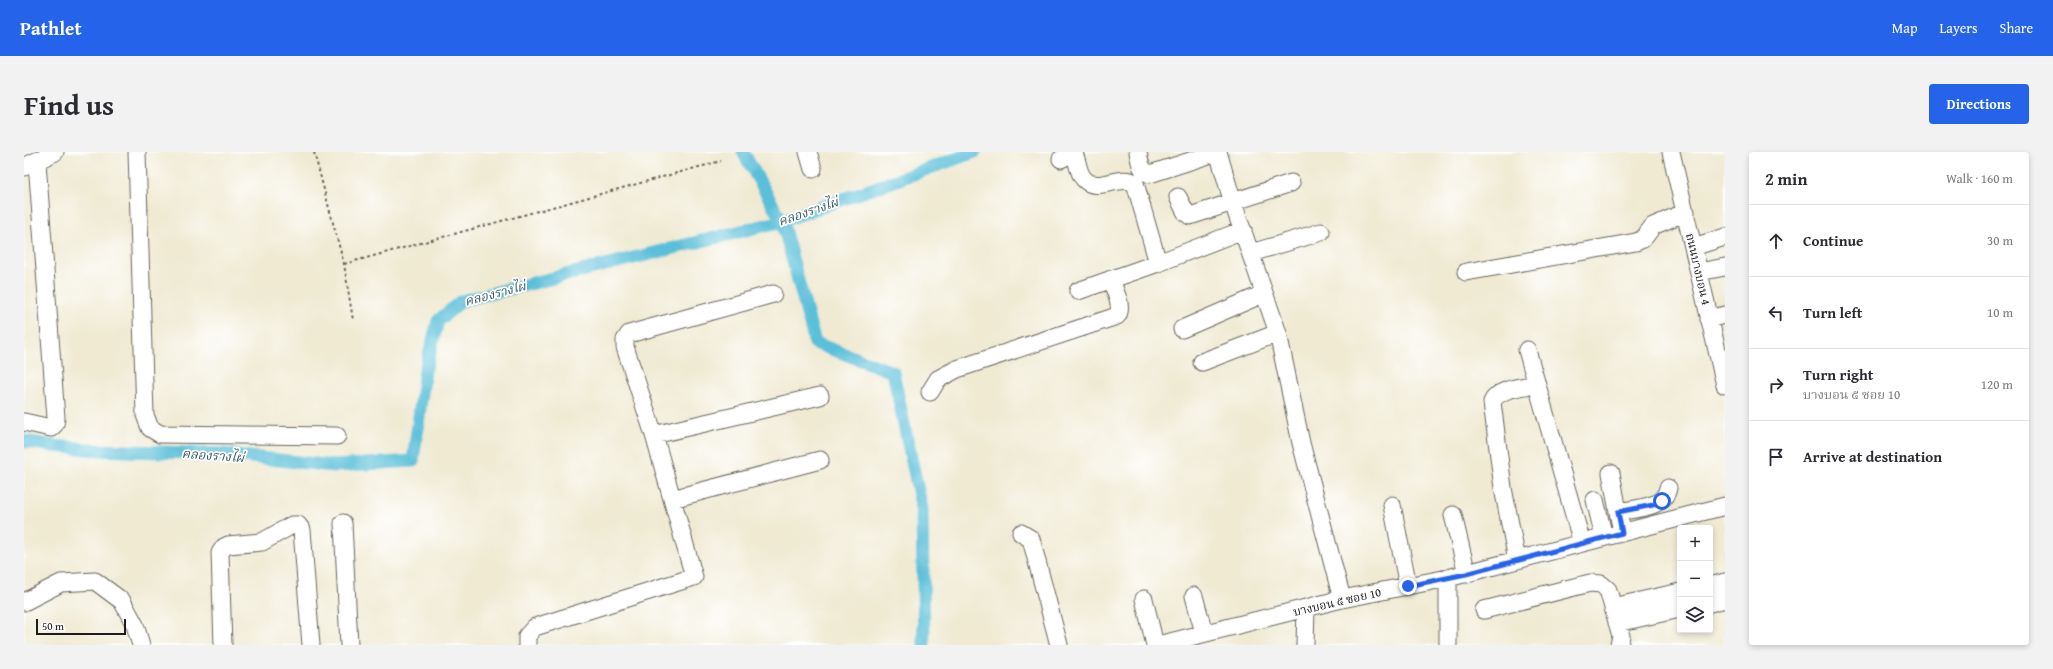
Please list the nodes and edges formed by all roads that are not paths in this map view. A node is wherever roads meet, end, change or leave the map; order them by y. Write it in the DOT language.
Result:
graph roads {
  1 [pos="55,152"];
  2 [pos="137,152"];
  3 [pos="808,152"];
  4 [pos="1138,152"];
  5 [pos="1218,152"];
  6 [pos="1671,152"];
  7 [pos="1061,159"];
  8 [pos="31,164"];
  9 [pos="813,169"];
  10 [pos="1291,183"];
  11 [pos="1178,197"];
  12 [pos="1233,203"];
  13 [pos="1686,212"];
  14 [pos="1243,230"];
  15 [pos="1321,232"];
  16 [pos="1725,237"];
  17 [pos="1693,247"];
  18 [pos="1250,253"];
  19 [pos="1158,263"];
  20 [pos="1725,266"];
  21 [pos="1466,272"];
  22 [pos="1699,272"];
  23 [pos="1111,280"];
  24 [pos="1078,291"];
  25 [pos="773,294"];
  26 [pos="1263,294"];
  27 [pos="1717,317"];
  28 [pos="1182,329"];
  29 [pos="1278,333"];
  30 [pos="1720,341"];
  31 [pos="1527,350"];
  32 [pos="1202,362"];
  33 [pos="1537,384"];
  34 [pos="1725,385"];
  35 [pos="930,392"];
  36 [pos="820,396"];
  37 [pos="24,422"];
  38 [pos="654,435"];
  39 [pos="337,436"];
  40 [pos="820,460"];
  41 [pos="1611,473"];
  42 [pos="1668,488"];
  43 [pos="672,499"];
  44 [pos="1595,500"];
  45 [pos="1392,505"];
  46 [pos="1725,506"];
  47 [pos="1618,512"];
  48 [pos="1453,515"];
  49 [pos="343,523"];
  50 [pos="1021,533"];
  51 [pos="1622,533"];
  52 [pos="1604,537"];
  53 [pos="1582,543"];
  54 [pos="1517,560"];
  55 [pos="1466,574"];
  56 [pos="1448,578"];
  57 [pos="1725,582"];
  58 [pos="1713,585"];
  59 [pos="1408,586"];
  60 [pos="1677,593"];
  61 [pos="1194,596"];
  62 [pos="1144,599"];
  63 [pos="1342,599"];
  64 [pos="1725,599"];
  65 [pos="24,602"];
  66 [pos="1713,602"];
  67 [pos="1306,608"];
  68 [pos="1677,609"];
  69 [pos="1484,610"];
  70 [pos="1615,615"];
  71 [pos="1204,633"];
  72 [pos="1177,642"];
  73 [pos="142,645"];
  74 [pos="223,645"];
  75 [pos="311,645"];
  76 [pos="349,645"];
  77 [pos="527,645"];
  78 [pos="1059,645"];
  79 [pos="1154,645"];
  80 [pos="1158,645"];
  81 [pos="1305,645"];
  82 [pos="1448,645"];
  83 [pos="1619,645"];
  1 -- 8 [label="street"];
  2 -- 39 [label="street"];
  3 -- 9 [label="street"];
  4 -- 5 [label="street"];
  5 -- 12 [label="street"];
  6 -- 13 [label="street, ถนนบางบอน 4"];
  7 -- 19 [label="street"];
  8 -- 37 [label="street"];
  10 -- 12 [label="street"];
  11 -- 12 [label="street"];
  12 -- 14 [label="street"];
  13 -- 17 [label="street, ถนนบางบอน 4"];
  13 -- 21 [label="street"];
  14 -- 18 [label="street"];
  14 -- 19 [label="street"];
  15 -- 18 [label="street"];
  16 -- 17 [label="street"];
  17 -- 22 [label="street, ถนนบางบอน 4"];
  18 -- 26 [label="street"];
  19 -- 23 [label="street"];
  20 -- 22 [label="street"];
  22 -- 27 [label="street, ถนนบางบอน 4"];
  23 -- 24 [label="street"];
  23 -- 35 [label="street"];
  25 -- 38 [label="street"];
  26 -- 28 [label="street"];
  26 -- 29 [label="street"];
  27 -- 30 [label="street, ถนนบางบอน 4"];
  29 -- 32 [label="street"];
  29 -- 63 [label="street"];
  30 -- 34 [label="street, ถนนบางบอน 4"];
  31 -- 33 [label="street"];
  33 -- 53 [label="street"];
  33 -- 54 [label="street"];
  36 -- 38 [label="street"];
  38 -- 43 [label="street"];
  40 -- 43 [label="street"];
  41 -- 47 [label="street"];
  42 -- 47 [label="street"];
  43 -- 77 [label="street"];
  44 -- 52 [label="street"];
  45 -- 59 [label="street"];
  46 -- 51 [label="street, บางบอน ๕ ซอย 10"];
  47 -- 51 [label="street"];
  48 -- 55 [label="street"];
  49 -- 76 [label="street"];
  50 -- 78 [label="street"];
  51 -- 52 [label="street, บางบอน ๕ ซอย 10"];
  52 -- 53 [label="street, บางบอน ๕ ซอย 10"];
  53 -- 54 [label="street, บางบอน ๕ ซอย 10"];
  54 -- 55 [label="street, บางบอน ๕ ซอย 10"];
  55 -- 56 [label="street, บางบอน ๕ ซอย 10"];
  56 -- 59 [label="street, บางบอน ๕ ซอย 10"];
  56 -- 82 [label="street"];
  57 -- 58 [label="street"];
  59 -- 63 [label="street, บางบอน ๕ ซอย 10"];
  60 -- 70 [label="street"];
  61 -- 71 [label="street"];
  62 -- 79 [label="street"];
  63 -- 67 [label="street, บางบอน ๕ ซอย 10"];
  64 -- 66 [label="street"];
  65 -- 73 [label="street"];
  67 -- 71 [label="street, บางบอน ๕ ซอย 10"];
  67 -- 81 [label="street"];
  68 -- 70 [label="street"];
  69 -- 70 [label="street"];
  70 -- 83 [label="street"];
  71 -- 72 [label="street, บางบอน ๕ ซอย 10"];
  72 -- 80 [label="street, บางบอน ๕ ซอย 10"];
  74 -- 75 [label="street"];
}
